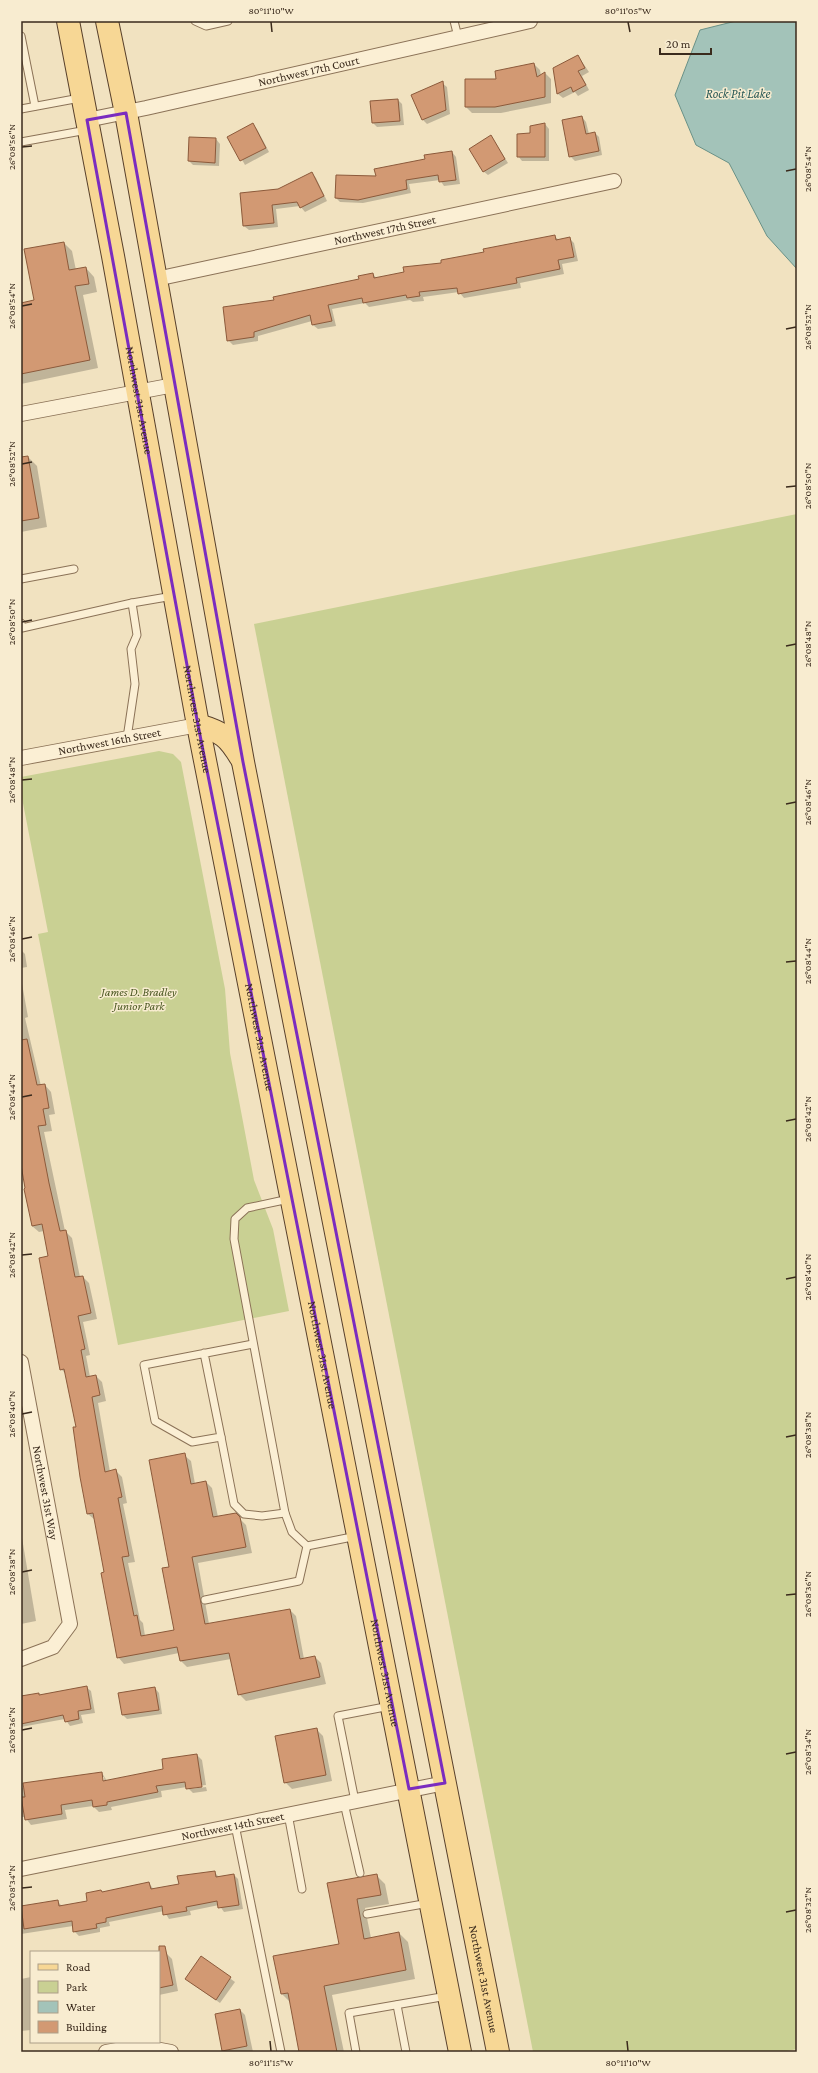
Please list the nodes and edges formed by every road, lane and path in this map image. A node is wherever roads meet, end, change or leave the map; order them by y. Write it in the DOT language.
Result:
graph roads {
  1 [pos="68,21"];
  2 [pos="107,21"];
  3 [pos="195,21"];
  4 [pos="228,21"];
  5 [pos="454,21"];
  6 [pos="530,21"];
  7 [pos="21,36"];
  8 [pos="458,37"];
  9 [pos="83,98"];
  10 [pos="35,106"];
  11 [pos="21,109"];
  12 [pos="126,113"];
  13 [pos="88,125"];
  14 [pos="21,142"];
  15 [pos="614,181"];
  16 [pos="156,279"];
  17 [pos="174,385"];
  18 [pos="137,391"];
  19 [pos="21,414"];
  20 [pos="74,569"];
  21 [pos="21,579"];
  22 [pos="174,596"];
  23 [pos="132,603"];
  24 [pos="21,623"];
  25 [pos="198,725"];
  26 [pos="127,738"];
  27 [pos="21,758"];
  28 [pos="243,762"];
  29 [pos="291,1199"];
  30 [pos="253,1344"];
  31 [pos="204,1353"];
  32 [pos="21,1362"];
  33 [pos="221,1437"];
  34 [pos="285,1513"];
  35 [pos="358,1535"];
  36 [pos="307,1546"];
  37 [pos="205,1600"];
  38 [pos="21,1659"];
  39 [pos="392,1706"];
  40 [pos="445,1782"];
  41 [pos="409,1789"];
  42 [pos="350,1802"];
  43 [pos="288,1814"];
  44 [pos="235,1825"];
  45 [pos="21,1869"];
  46 [pos="360,1873"];
  47 [pos="302,1889"];
  48 [pos="431,1902"];
  49 [pos="367,1914"];
  50 [pos="449,1996"];
  51 [pos="397,2005"];
  52 [pos="106,2052"];
  53 [pos="171,2052"];
  54 [pos="281,2052"];
  55 [pos="356,2052"];
  56 [pos="406,2052"];
  57 [pos="460,2052"];
  58 [pos="498,2052"];
  1 -- 9 [label="main road, Northwest 31st Avenue"];
  2 -- 12 [label="main road, Northwest 31st Avenue"];
  3 -- 4 [label="lane"];
  5 -- 8 [label="lane"];
  6 -- 8 [label="street, Northwest 17th Court"];
  7 -- 10 [label="lane"];
  8 -- 12 [label="street, Northwest 17th Court"];
  9 -- 10 [label="lane"];
  9 -- 13 [label="main road, Northwest 31st Avenue"];
  10 -- 11 [label="lane"];
  12 -- 13 [label="street, Northwest 17th Court"];
  12 -- 16 [label="main road, Northwest 31st Avenue"];
  13 -- 14 [label="lane"];
  13 -- 18 [label="main road, Northwest 31st Avenue"];
  15 -- 16 [label="street, Northwest 17th Street"];
  16 -- 17 [label="main road, Northwest 31st Avenue"];
  17 -- 18 [label="street"];
  17 -- 28 [label="main road, Northwest 31st Avenue"];
  18 -- 19 [label="street"];
  18 -- 22 [label="main road, Northwest 31st Avenue"];
  20 -- 21 [label="lane"];
  22 -- 23 [label="lane"];
  22 -- 25 [label="main road, Northwest 31st Avenue"];
  23 -- 24 [label="lane"];
  23 -- 26 [label="lane"];
  25 -- 26 [label="street, Northwest 16th Street"];
  25 -- 28 [label="main road"];
  25 -- 29 [label="main road, Northwest 31st Avenue"];
  26 -- 27 [label="street, Northwest 16th Street"];
  28 -- 40 [label="main road, Northwest 31st Avenue"];
  29 -- 30 [label="lane"];
  29 -- 35 [label="main road, Northwest 31st Avenue"];
  30 -- 31 [label="lane"];
  30 -- 34 [label="lane"];
  31 -- 33 [label="lane"];
  31 -- 33 [label="lane"];
  32 -- 38 [label="street, Northwest 31st Way"];
  33 -- 34 [label="lane"];
  34 -- 36 [label="lane"];
  35 -- 36 [label="lane"];
  35 -- 39 [label="main road, Northwest 31st Avenue"];
  36 -- 37 [label="lane"];
  39 -- 41 [label="main road, Northwest 31st Avenue"];
  39 -- 42 [label="lane"];
  40 -- 41 [label="street, Northwest 14th Street"];
  40 -- 58 [label="main road, Northwest 31st Avenue"];
  41 -- 42 [label="street, Northwest 14th Street"];
  41 -- 48 [label="main road, Northwest 31st Avenue"];
  42 -- 43 [label="street, Northwest 14th Street"];
  42 -- 46 [label="lane"];
  43 -- 44 [label="street, Northwest 14th Street"];
  43 -- 47 [label="lane"];
  44 -- 45 [label="street, Northwest 14th Street"];
  44 -- 54 [label="lane"];
  48 -- 49 [label="lane"];
  48 -- 50 [label="main road, Northwest 31st Avenue"];
  50 -- 51 [label="lane"];
  50 -- 57 [label="main road, Northwest 31st Avenue"];
  51 -- 55 [label="lane"];
  51 -- 56 [label="lane"];
  52 -- 53 [label="street"];
}
